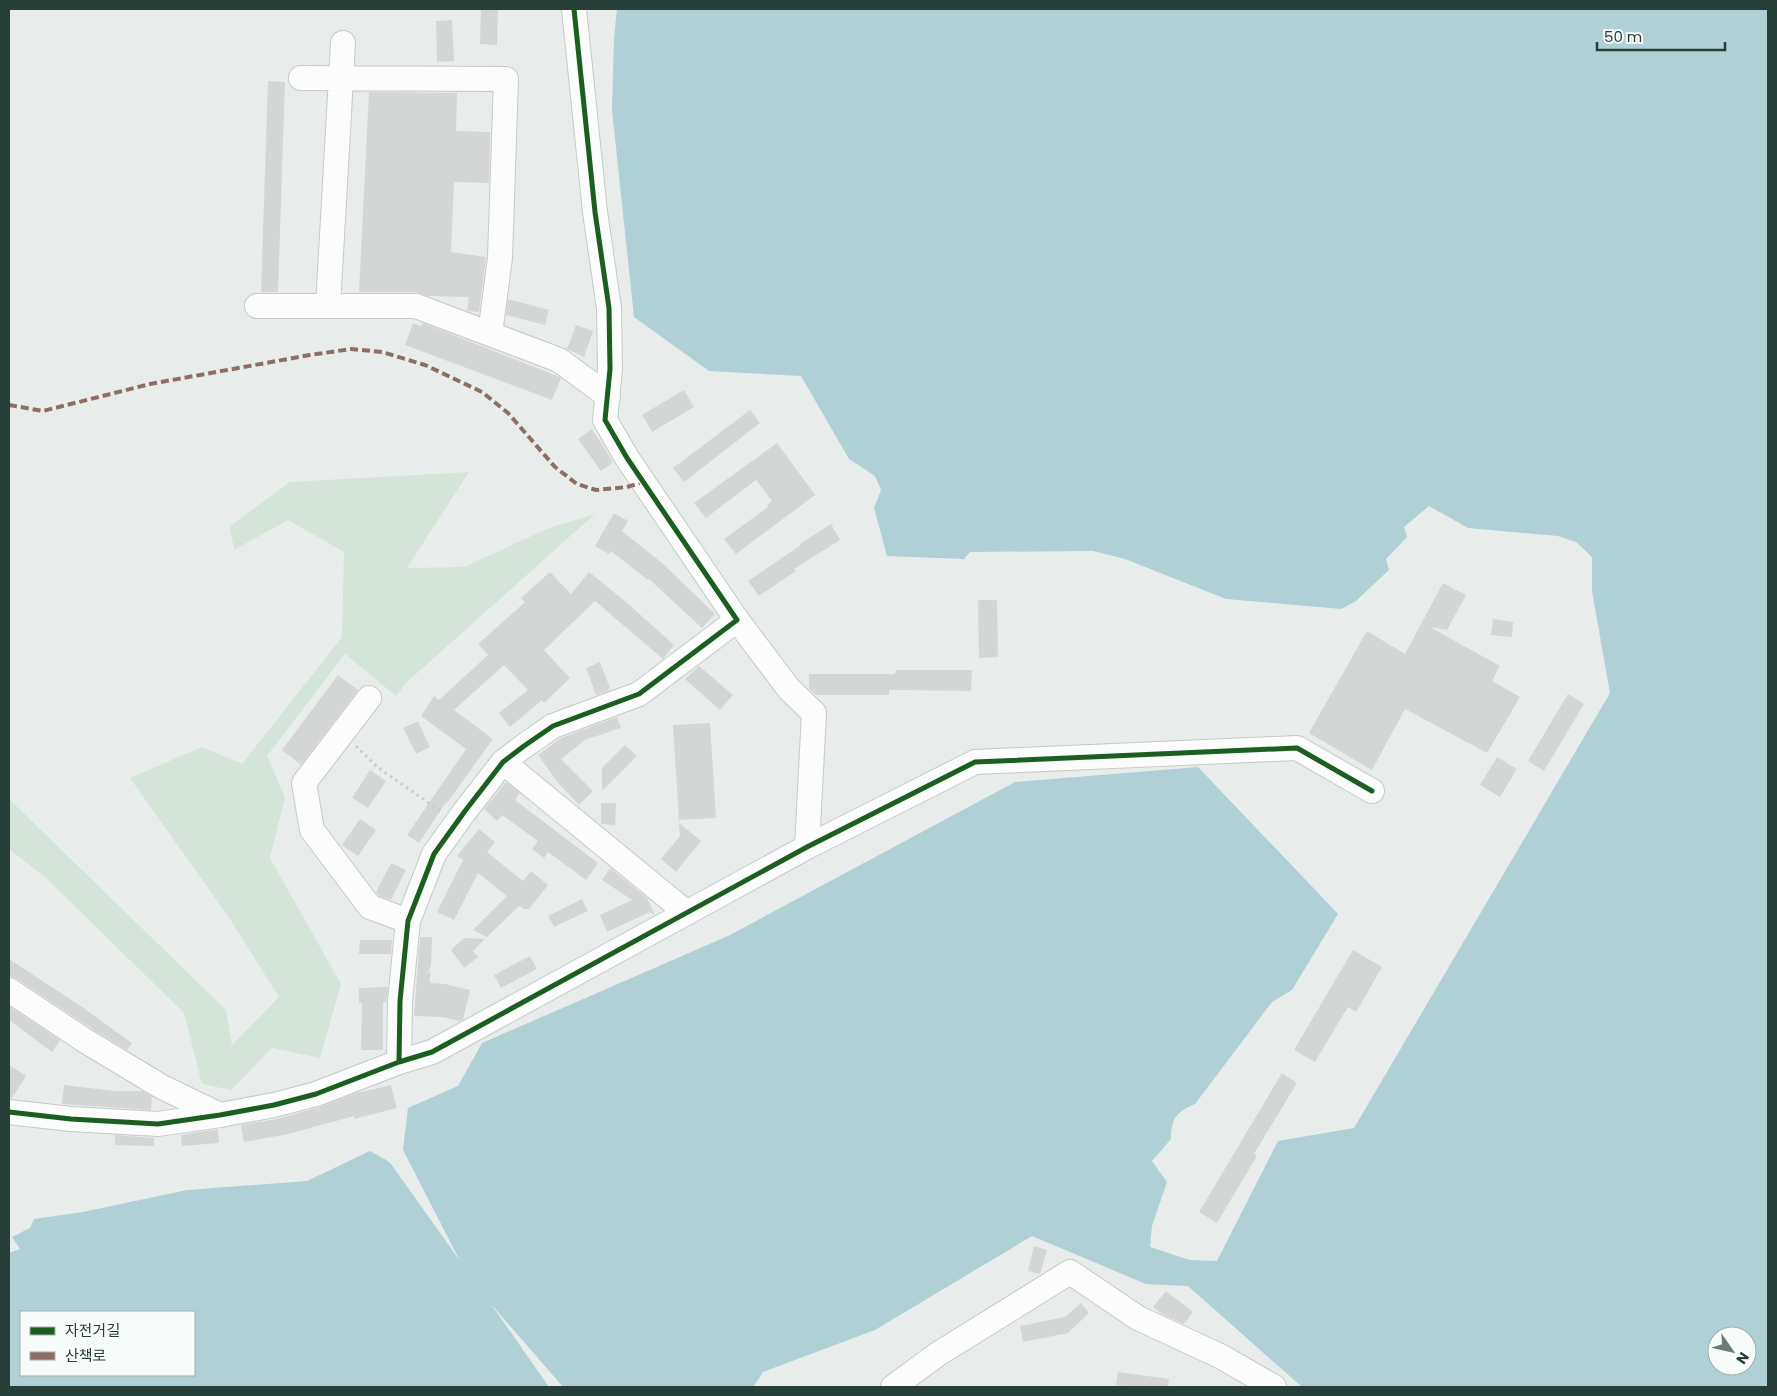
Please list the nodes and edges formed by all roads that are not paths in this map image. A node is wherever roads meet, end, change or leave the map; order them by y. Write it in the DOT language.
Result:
graph roads {
  1 [pos="574,9"];
  2 [pos="343,43"];
  3 [pos="342,77"];
  4 [pos="301,78"];
  5 [pos="257,306"];
  6 [pos="328,306"];
  7 [pos="490,334"];
  8 [pos="608,396"];
  9 [pos="737,620"];
  10 [pos="369,698"];
  11 [pos="502,762"];
  12 [pos="1372,791"];
  13 [pos="807,847"];
  14 [pos="687,913"];
  15 [pos="408,921"];
  16 [pos="9,990"];
  17 [pos="399,1062"];
  18 [pos="9,1112"];
  19 [pos="220,1115"];
  20 [pos="893,1387"];
  21 [pos="1274,1387"];
  1 -- 8 [label="street"];
  2 -- 3 [label="street"];
  3 -- 4 [label="street"];
  3 -- 6 [label="street"];
  3 -- 7 [label="street"];
  5 -- 6 [label="street"];
  6 -- 7 [label="street"];
  7 -- 8 [label="street"];
  8 -- 9 [label="street"];
  9 -- 11 [label="street"];
  9 -- 13 [label="street"];
  10 -- 15 [label="street"];
  11 -- 14 [label="street"];
  11 -- 15 [label="street"];
  12 -- 13 [label="street"];
  13 -- 14 [label="street"];
  14 -- 17 [label="street"];
  15 -- 17 [label="street"];
  16 -- 19 [label="street"];
  17 -- 19 [label="street"];
  18 -- 19 [label="street"];
  20 -- 21 [label="street"];
}
